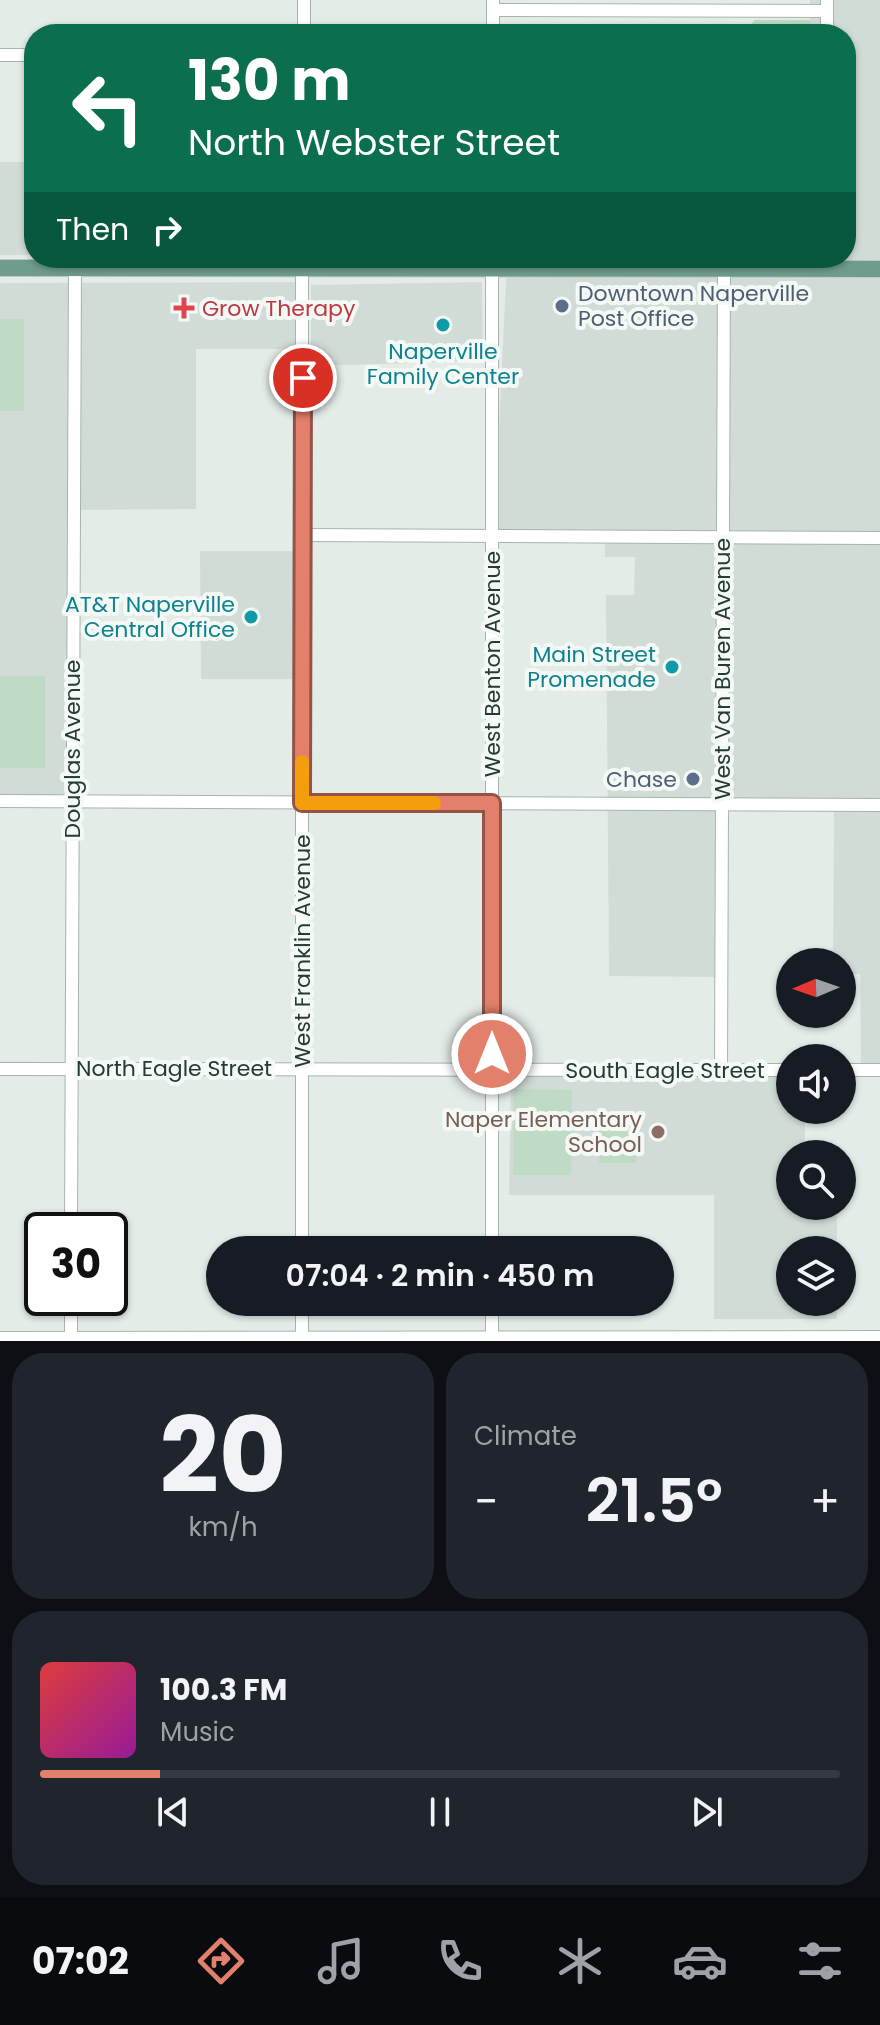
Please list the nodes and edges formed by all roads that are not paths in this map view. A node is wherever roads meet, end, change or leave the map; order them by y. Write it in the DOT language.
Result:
graph roads {
  1 [pos="304,0"];
  2 [pos="493,5"];
  3 [pos="706,5"];
  4 [pos="827,5"];
  5 [pos="304,24"];
  6 [pos="0,55"];
  7 [pos="24,55"];
  8 [pos="0,268"];
  9 [pos="75,268"];
  10 [pos="302,268"];
  11 [pos="492,268"];
  12 [pos="724,268"];
  13 [pos="880,269"];
  14 [pos="302,535"];
  15 [pos="492,535"];
  16 [pos="723,537"];
  17 [pos="880,538"];
  18 [pos="0,801"];
  19 [pos="72,801"];
  20 [pos="302,803"];
  21 [pos="492,803"];
  22 [pos="722,804"];
  23 [pos="880,805"];
  24 [pos="72,1068"];
  25 [pos="0,1069"];
  26 [pos="302,1069"];
  27 [pos="492,1070"];
  28 [pos="721,1070"];
  29 [pos="776,1070"];
  30 [pos="856,1070"];
  31 [pos="880,1070"];
  32 [pos="71,1212"];
  33 [pos="302,1236"];
  34 [pos="492,1236"];
  35 [pos="71,1316"];
  36 [pos="302,1316"];
  37 [pos="492,1316"];
  38 [pos="880,1337"];
  39 [pos="0,1338"];
  40 [pos="302,1339"];
  41 [pos="71,1340"];
  42 [pos="492,1340"];
  1 -- 5 [label="street"];
  2 -- 3 [label="street"];
  3 -- 4 [label="street"];
  6 -- 7 [label="street"];
  8 -- 9 [label="main road"];
  9 -- 19 [label="street, Douglas Avenue"];
  10 -- 14 [label="street, West Franklin Avenue"];
  11 -- 15 [label="street, West Benton Avenue"];
  12 -- 13 [label="main road"];
  12 -- 16 [label="street, West Van Buren Avenue"];
  14 -- 15 [label="street"];
  14 -- 20 [label="street, West Franklin Avenue"];
  15 -- 16 [label="street"];
  15 -- 21 [label="street, West Benton Avenue"];
  16 -- 17 [label="street"];
  16 -- 22 [label="street, West Van Buren Avenue"];
  18 -- 19 [label="street"];
  19 -- 20 [label="street"];
  19 -- 24 [label="street, Douglas Avenue"];
  20 -- 21 [label="street"];
  20 -- 26 [label="street, West Franklin Avenue"];
  21 -- 22 [label="street"];
  21 -- 27 [label="street, West Benton Avenue"];
  22 -- 23 [label="street"];
  22 -- 28 [label="street, West Van Buren Avenue"];
  24 -- 25 [label="street, North Eagle Street"];
  24 -- 26 [label="street, North Eagle Street"];
  24 -- 32 [label="street, Douglas Avenue"];
  26 -- 27 [label="street, North Eagle Street"];
  26 -- 33 [label="street, West Franklin Avenue"];
  27 -- 28 [label="street, South Eagle Street"];
  27 -- 34 [label="street, West Benton Avenue"];
  28 -- 29 [label="street, South Eagle Street"];
  30 -- 31 [label="street"];
  35 -- 41 [label="street"];
  36 -- 40 [label="street"];
  37 -- 42 [label="street"];
  38 -- 42 [label="street"];
  39 -- 41 [label="street"];
  40 -- 41 [label="street"];
  40 -- 42 [label="street"];
}
